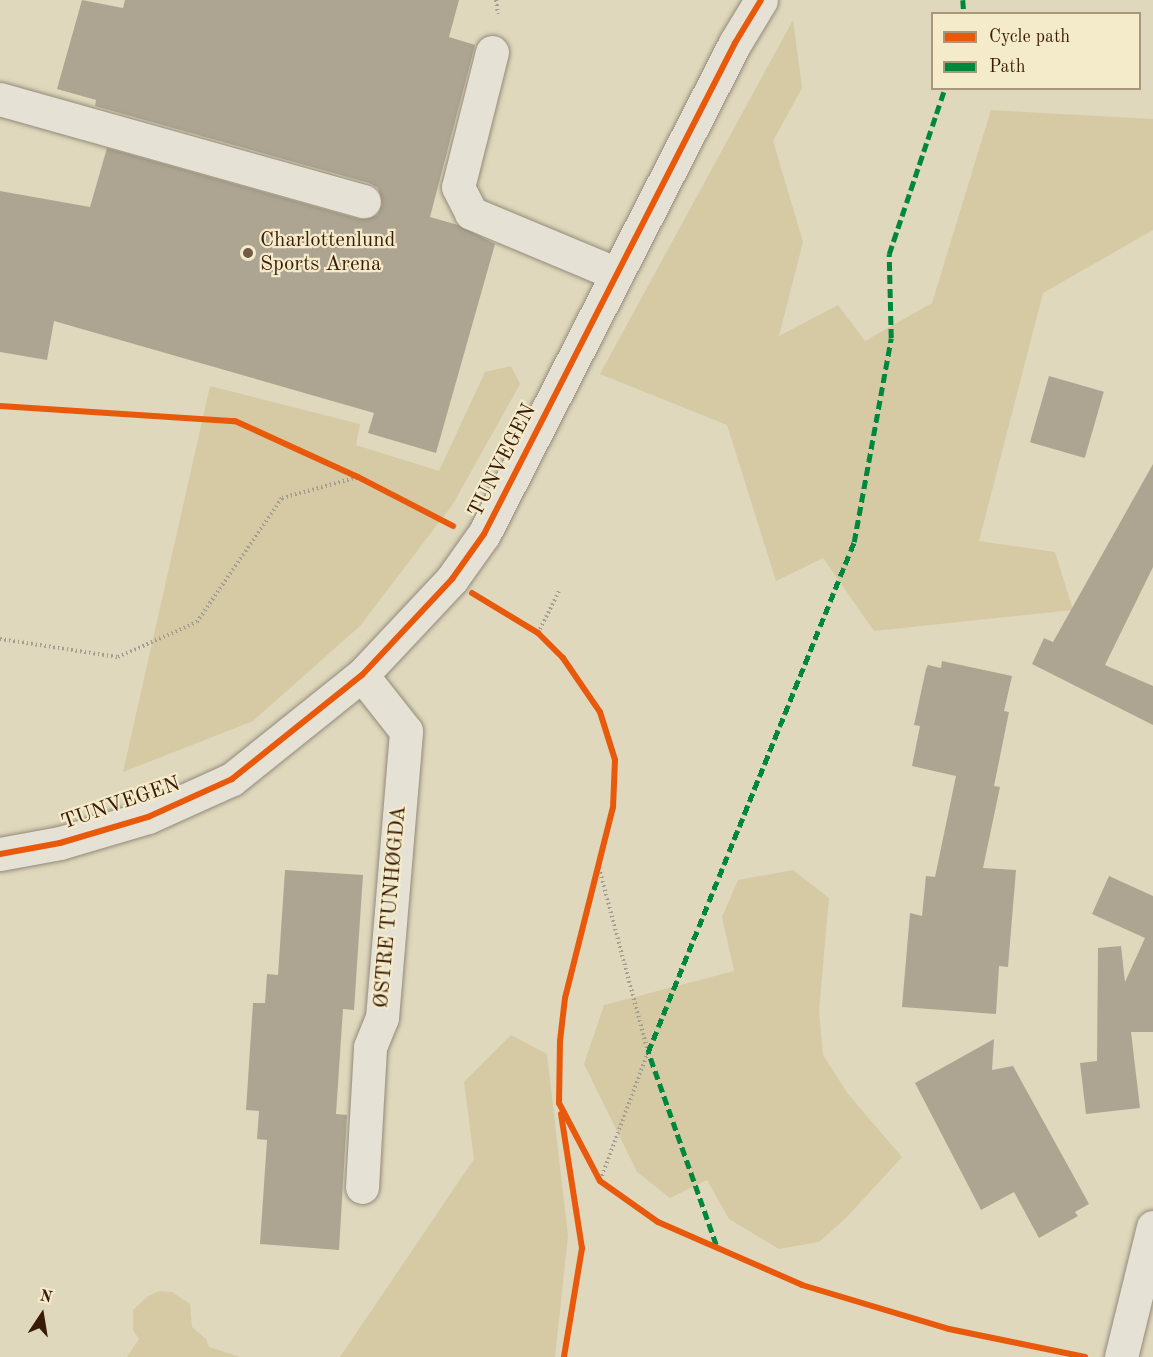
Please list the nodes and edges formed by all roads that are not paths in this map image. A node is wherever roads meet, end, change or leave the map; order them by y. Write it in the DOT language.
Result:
graph roads {
  1 [pos="761,0"];
  2 [pos="492,52"];
  3 [pos="0,99"];
  4 [pos="364,201"];
  5 [pos="617,274"];
  6 [pos="362,675"];
  7 [pos="0,854"];
  8 [pos="362,1187"];
  9 [pos="1153,1227"];
  10 [pos="1121,1357"];
  1 -- 5 [label="street, TUNVEGEN"];
  2 -- 5 [label="street"];
  3 -- 4 [label="street"];
  5 -- 6 [label="street, TUNVEGEN"];
  6 -- 7 [label="street, TUNVEGEN"];
  6 -- 8 [label="street, ØSTRE TUNHØGDA"];
  9 -- 10 [label="street"];
}
